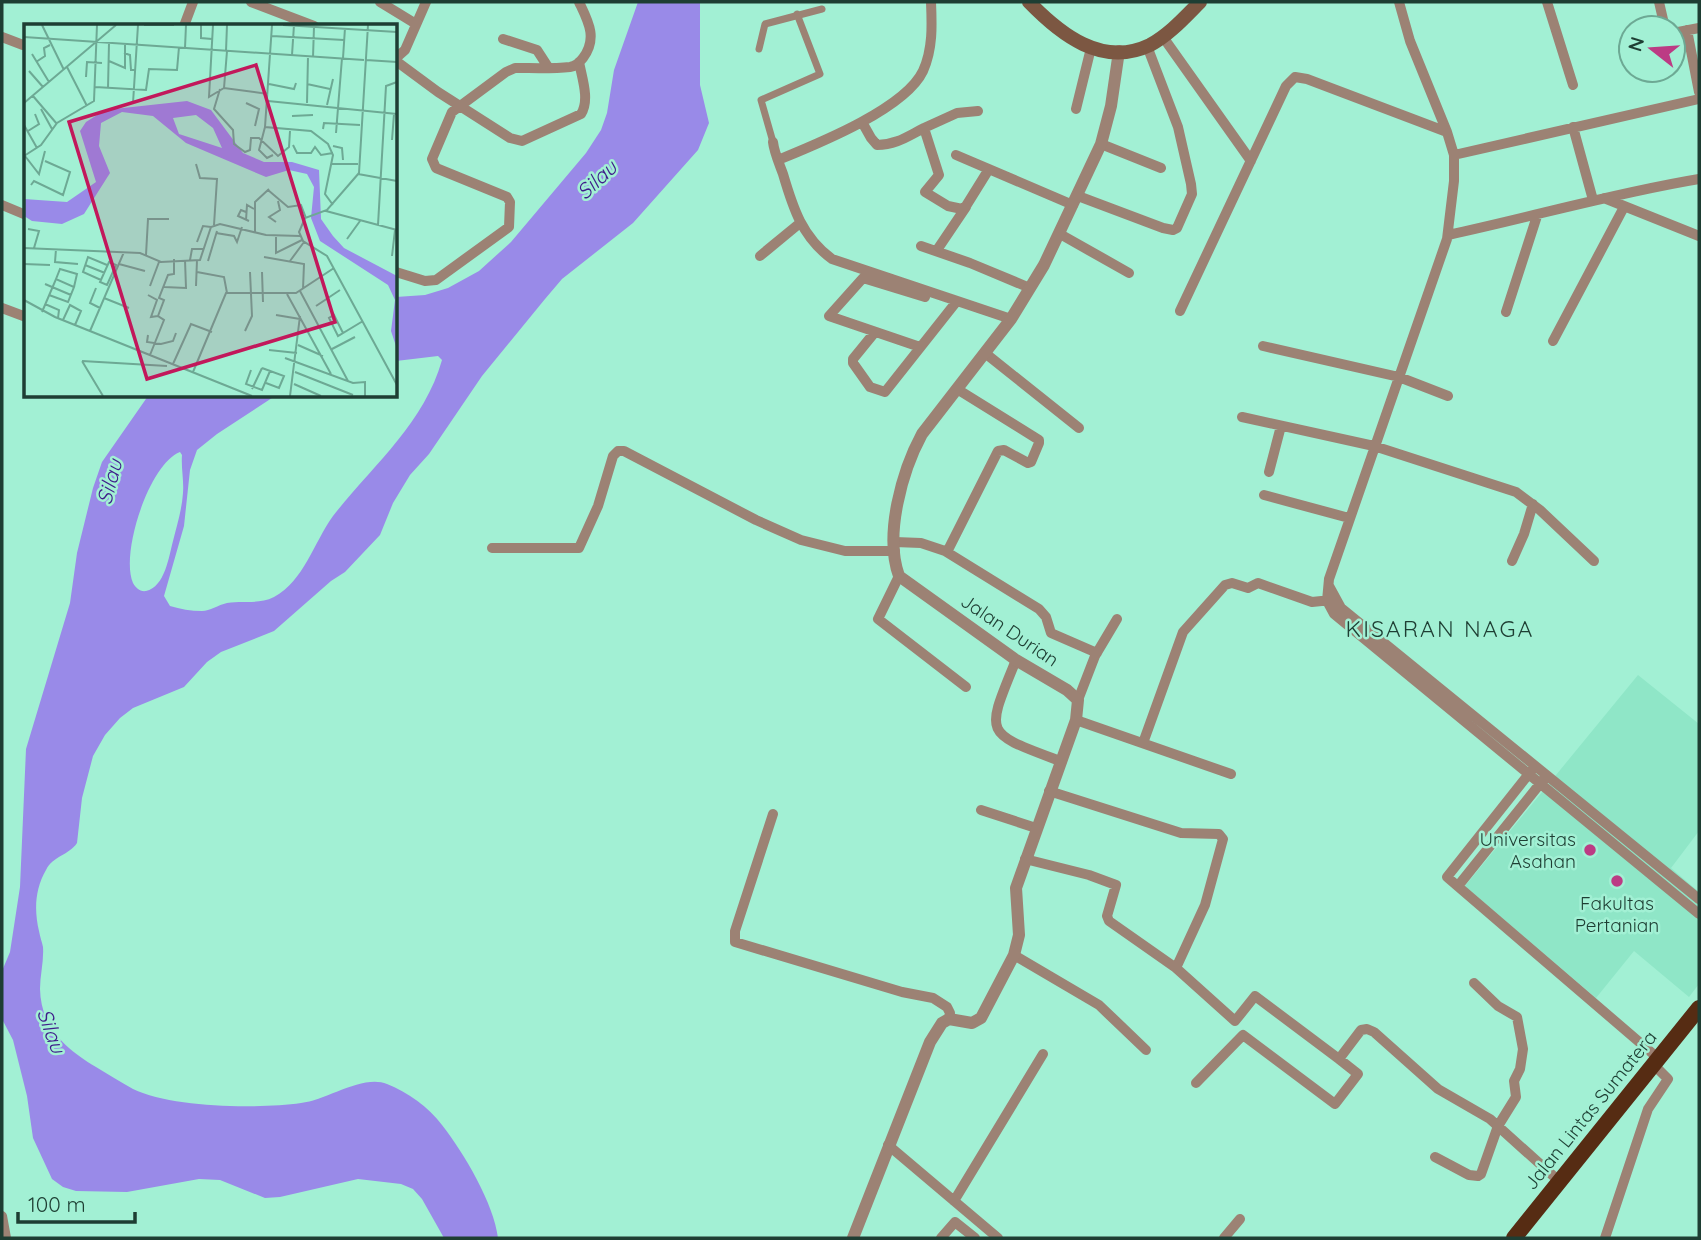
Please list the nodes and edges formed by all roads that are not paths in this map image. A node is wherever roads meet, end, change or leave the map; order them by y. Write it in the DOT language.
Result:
graph roads {
  1 [pos="193,2"];
  2 [pos="251,2"];
  3 [pos="380,2"];
  4 [pos="426,2"];
  5 [pos="579,2"];
  6 [pos="931,2"];
  7 [pos="1029,2"];
  8 [pos="1200,2"];
  9 [pos="1399,2"];
  10 [pos="1547,2"];
  11 [pos="396,6"];
  12 [pos="821,9"];
  13 [pos="797,14"];
  14 [pos="185,24"];
  15 [pos="307,24"];
  16 [pos="416,24"];
  17 [pos="1699,28"];
  18 [pos="1687,30"];
  19 [pos="2,37"];
  20 [pos="1163,37"];
  21 [pos="503,39"];
  22 [pos="23,45"];
  23 [pos="1147,46"];
  24 [pos="1091,48"];
  25 [pos="759,49"];
  26 [pos="1119,51"];
  27 [pos="397,59"];
  28 [pos="397,61"];
  29 [pos="579,62"];
  30 [pos="548,67"];
  31 [pos="1573,85"];
  32 [pos="1699,92"];
  33 [pos="1699,99"];
  34 [pos="460,106"];
  35 [pos="1076,109"];
  36 [pos="978,111"];
  37 [pos="862,122"];
  38 [pos="1573,127"];
  39 [pos="924,128"];
  40 [pos="1447,132"];
  41 [pos="773,142"];
  42 [pos="1101,144"];
  43 [pos="956,155"];
  44 [pos="1454,155"];
  45 [pos="778,160"];
  46 [pos="1251,161"];
  47 [pos="1161,168"];
  48 [pos="989,169"];
  49 [pos="1699,178"];
  50 [pos="1598,199"];
  51 [pos="1076,201"];
  52 [pos="2,205"];
  53 [pos="966,206"];
  54 [pos="1624,207"];
  55 [pos="24,214"];
  56 [pos="1537,216"];
  57 [pos="800,223"];
  58 [pos="1060,234"];
  59 [pos="1448,235"];
  60 [pos="1699,236"];
  61 [pos="922,246"];
  62 [pos="937,250"];
  63 [pos="760,256"];
  64 [pos="397,272"];
  65 [pos="1129,273"];
  66 [pos="1030,288"];
  67 [pos="955,304"];
  68 [pos="2,308"];
  69 [pos="1180,311"];
  70 [pos="1506,312"];
  71 [pos="24,316"];
  72 [pos="1012,319"];
  73 [pos="875,332"];
  74 [pos="1553,341"];
  75 [pos="1263,346"];
  76 [pos="920,347"];
  77 [pos="985,353"];
  78 [pos="1399,377"];
  79 [pos="957,389"];
  80 [pos="1448,396"];
  81 [pos="1242,417"];
  82 [pos="1281,426"];
  83 [pos="1079,428"];
  84 [pos="1374,446"];
  85 [pos="1269,472"];
  86 [pos="1264,495"];
  87 [pos="1533,504"];
  88 [pos="1349,518"];
  89 [pos="895,547"];
  90 [pos="492,548"];
  91 [pos="947,552"];
  92 [pos="1512,561"];
  93 [pos="1594,561"];
  94 [pos="899,576"];
  95 [pos="1331,600"];
  96 [pos="1117,619"];
  97 [pos="1097,653"];
  98 [pos="1016,660"];
  99 [pos="966,687"];
  100 [pos="1078,700"];
  101 [pos="1076,720"];
  102 [pos="1143,743"];
  103 [pos="1060,761"];
  104 [pos="1536,765"];
  105 [pos="1231,774"];
  106 [pos="1529,774"];
  107 [pos="1548,774"];
  108 [pos="1541,784"];
  109 [pos="1049,791"];
  110 [pos="981,810"];
  111 [pos="773,814"];
  112 [pos="1036,828"];
  113 [pos="1026,859"];
  114 [pos="1665,871"];
  115 [pos="1658,881"];
  116 [pos="1458,886"];
  117 [pos="1699,899"];
  118 [pos="1698,912"];
  119 [pos="1014,955"];
  120 [pos="1176,968"];
  121 [pos="1474,983"];
  122 [pos="1699,1008"];
  123 [pos="949,1019"];
  124 [pos="1235,1021"];
  125 [pos="1243,1035"];
  126 [pos="1146,1050"];
  127 [pos="1043,1054"];
  128 [pos="1339,1059"];
  129 [pos="1656,1062"];
  130 [pos="1196,1083"];
  131 [pos="1497,1126"];
  132 [pos="888,1145"];
  133 [pos="1435,1157"];
  134 [pos="1560,1182"];
  135 [pos="954,1201"];
  136 [pos="2,1216"];
  137 [pos="1240,1219"];
  138 [pos="6,1238"];
  139 [pos="853,1238"];
  140 [pos="941,1238"];
  141 [pos="975,1238"];
  142 [pos="998,1238"];
  143 [pos="1224,1238"];
  144 [pos="1514,1238"];
  145 [pos="1605,1238"];
  1 -- 14 [label="street"];
  2 -- 15 [label="street"];
  3 -- 11 [label="street"];
  4 -- 16 [label="street"];
  5 -- 29 [label="street"];
  6 -- 37 [label="street"];
  7 -- 24 [label="main road"];
  8 -- 20 [label="main road"];
  9 -- 40 [label="street"];
  10 -- 31 [label="street"];
  11 -- 16 [label="street"];
  12 -- 13 [label="street"];
  13 -- 25 [label="street"];
  13 -- 41 [label="street"];
  16 -- 27 [label="street"];
  17 -- 18 [label="street"];
  18 -- 32 [label="street"];
  19 -- 22 [label="street"];
  20 -- 23 [label="main road"];
  20 -- 46 [label="street"];
  21 -- 30 [label="street"];
  23 -- 26 [label="main road"];
  23 -- 51 [label="street"];
  24 -- 26 [label="main road"];
  24 -- 35 [label="street"];
  26 -- 42 [label="street"];
  28 -- 34 [label="street"];
  29 -- 30 [label="street"];
  29 -- 34 [label="street"];
  30 -- 34 [label="street"];
  33 -- 38 [label="street"];
  34 -- 64 [label="street"];
  36 -- 39 [label="street"];
  37 -- 39 [label="street"];
  37 -- 45 [label="street"];
  38 -- 44 [label="street"];
  38 -- 50 [label="street"];
  39 -- 53 [label="street"];
  40 -- 44 [label="street"];
  40 -- 46 [label="street"];
  41 -- 45 [label="street"];
  42 -- 47 [label="street"];
  42 -- 51 [label="street"];
  43 -- 48 [label="street"];
  44 -- 59 [label="street"];
  45 -- 57 [label="street"];
  46 -- 69 [label="street"];
  48 -- 51 [label="street"];
  48 -- 53 [label="street"];
  49 -- 50 [label="street"];
  50 -- 54 [label="street"];
  50 -- 56 [label="street"];
  51 -- 58 [label="street"];
  52 -- 55 [label="street"];
  53 -- 62 [label="street"];
  54 -- 60 [label="street"];
  54 -- 74 [label="street"];
  56 -- 59 [label="street"];
  56 -- 70 [label="street"];
  57 -- 63 [label="street"];
  57 -- 67 [label="street"];
  58 -- 65 [label="street"];
  58 -- 66 [label="street"];
  59 -- 78 [label="street"];
  61 -- 62 [label="street"];
  62 -- 66 [label="street"];
  66 -- 72 [label="street"];
  67 -- 72 [label="street"];
  67 -- 73 [label="street"];
  67 -- 76 [label="street"];
  68 -- 71 [label="street"];
  72 -- 77 [label="street"];
  73 -- 76 [label="street"];
  73 -- 76 [label="street"];
  75 -- 78 [label="street"];
  77 -- 79 [label="street"];
  77 -- 83 [label="street"];
  78 -- 80 [label="street"];
  78 -- 84 [label="street"];
  79 -- 89 [label="street"];
  79 -- 91 [label="street"];
  81 -- 82 [label="street"];
  82 -- 84 [label="street"];
  82 -- 85 [label="street"];
  84 -- 87 [label="street"];
  84 -- 88 [label="street"];
  86 -- 88 [label="street"];
  87 -- 92 [label="street"];
  87 -- 93 [label="street"];
  88 -- 95 [label="street"];
  89 -- 90 [label="street"];
  89 -- 91 [label="street"];
  89 -- 94 [label="street"];
  91 -- 97 [label="street"];
  94 -- 98 [label="street, Jalan Durian"];
  94 -- 99 [label="street"];
  95 -- 102 [label="street"];
  95 -- 104 [label="street"];
  95 -- 106 [label="street"];
  96 -- 97 [label="street"];
  97 -- 100 [label="street"];
  98 -- 100 [label="street, Jalan Durian"];
  98 -- 103 [label="street"];
  100 -- 101 [label="street"];
  101 -- 102 [label="street"];
  101 -- 103 [label="street"];
  102 -- 105 [label="street"];
  103 -- 109 [label="street"];
  104 -- 106 [label="street"];
  104 -- 107 [label="street"];
  106 -- 108 [label="street"];
  106 -- 116 [label="street"];
  107 -- 108 [label="street"];
  107 -- 114 [label="street"];
  108 -- 115 [label="street"];
  108 -- 116 [label="street"];
  109 -- 112 [label="street"];
  109 -- 120 [label="street"];
  110 -- 112 [label="street"];
  111 -- 123 [label="street"];
  112 -- 113 [label="street"];
  113 -- 119 [label="street"];
  113 -- 120 [label="street"];
  114 -- 115 [label="street"];
  114 -- 117 [label="street"];
  115 -- 118 [label="street"];
  116 -- 129 [label="street"];
  119 -- 123 [label="street"];
  119 -- 126 [label="street"];
  120 -- 124 [label="street"];
  121 -- 131 [label="street"];
  122 -- 129 [label="highway, Jalan Lintas Sumatera"];
  123 -- 132 [label="street"];
  124 -- 125 [label="street"];
  124 -- 128 [label="street"];
  125 -- 128 [label="street"];
  125 -- 130 [label="street"];
  127 -- 135 [label="street"];
  128 -- 131 [label="street"];
  129 -- 134 [label="highway, Jalan Lintas Sumatera"];
  129 -- 145 [label="street"];
  131 -- 133 [label="street"];
  131 -- 134 [label="street"];
  132 -- 135 [label="street"];
  132 -- 139 [label="street"];
  134 -- 144 [label="highway, Jalan Lintas Sumatera"];
  135 -- 142 [label="street"];
  136 -- 138 [label="street"];
  137 -- 143 [label="street"];
  140 -- 141 [label="street"];
}
